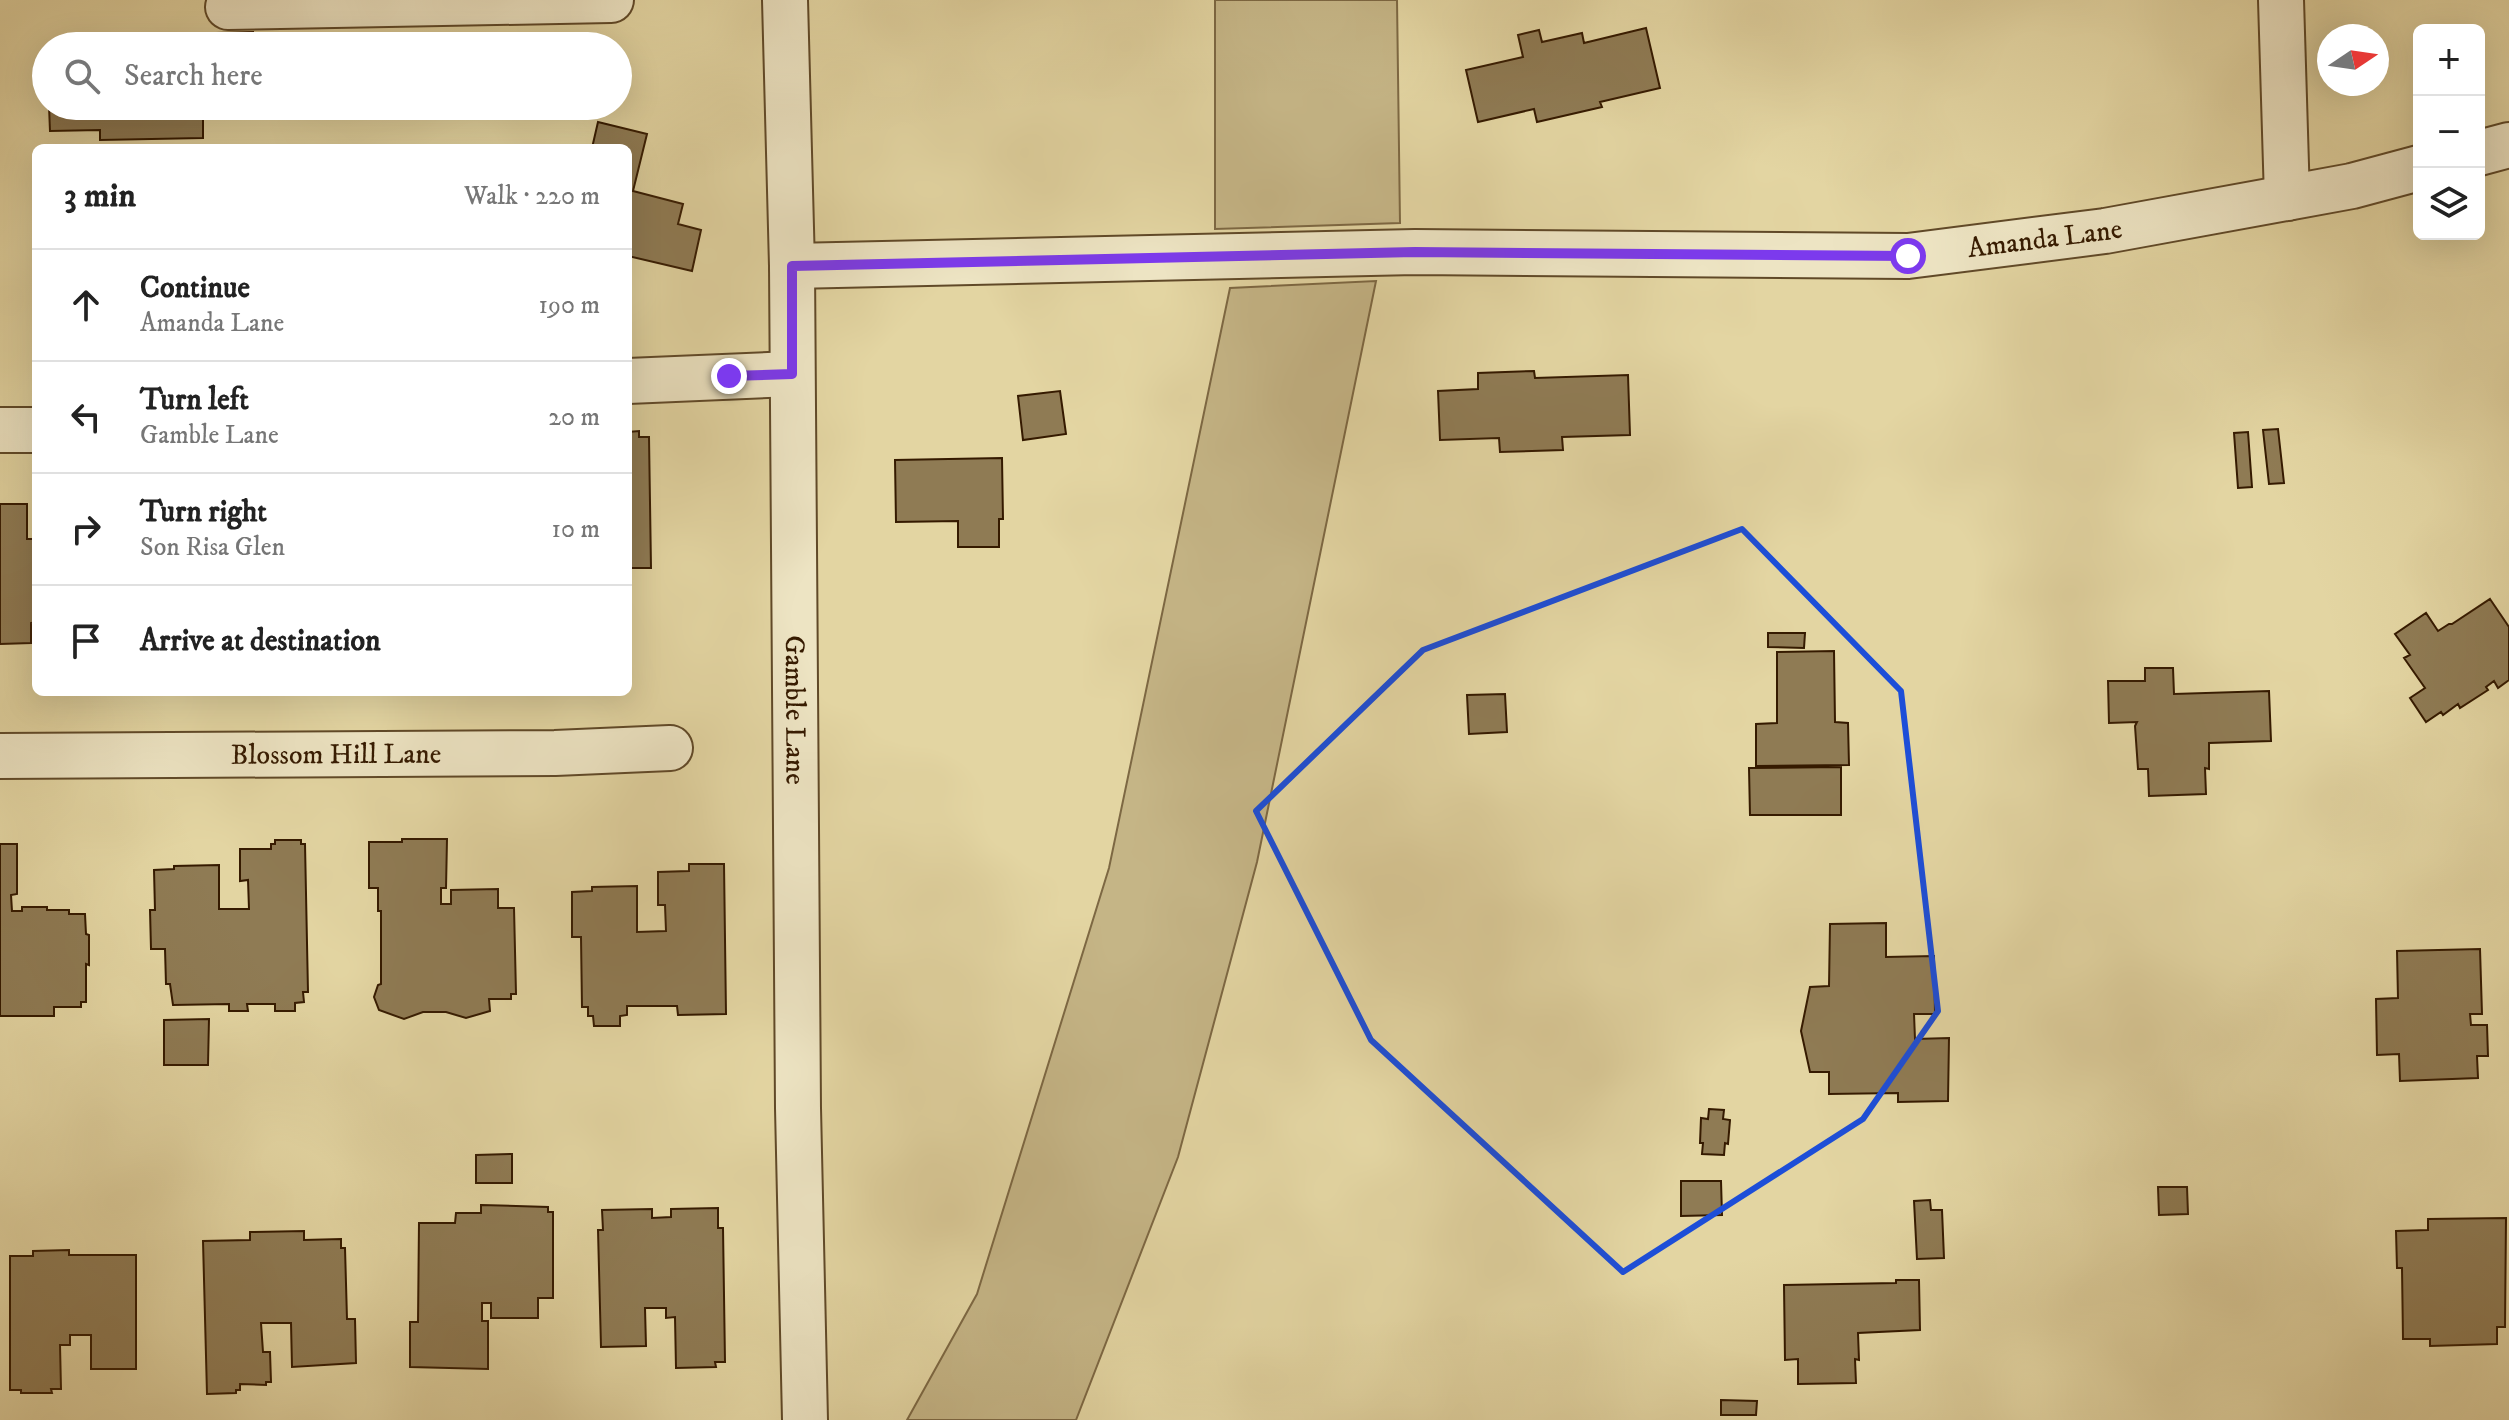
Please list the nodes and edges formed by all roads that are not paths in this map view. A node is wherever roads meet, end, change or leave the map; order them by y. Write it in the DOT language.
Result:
graph roads {
  1 [pos="611,0"];
  2 [pos="785,0"];
  3 [pos="2281,0"];
  4 [pos="228,7"];
  5 [pos="2509,145"];
  6 [pos="2485,151"];
  7 [pos="2413,170"];
  8 [pos="2287,198"];
  9 [pos="792,266"];
  10 [pos="792,374"];
  11 [pos="632,381"];
  12 [pos="0,430"];
  13 [pos="32,430"];
  14 [pos="670,748"];
  15 [pos="0,756"];
  16 [pos="805,1420"];
  1 -- 4 [label="street"];
  2 -- 9 [label="street, Gamble Lane"];
  3 -- 8 [label="street"];
  5 -- 6 [label="street"];
  7 -- 8 [label="street, Amanda Lane"];
  8 -- 9 [label="street, Amanda Lane"];
  9 -- 10 [label="street, Gamble Lane"];
  10 -- 11 [label="street"];
  10 -- 16 [label="street, Gamble Lane"];
  12 -- 13 [label="street"];
  14 -- 15 [label="street, Blossom Hill Lane"];
}
